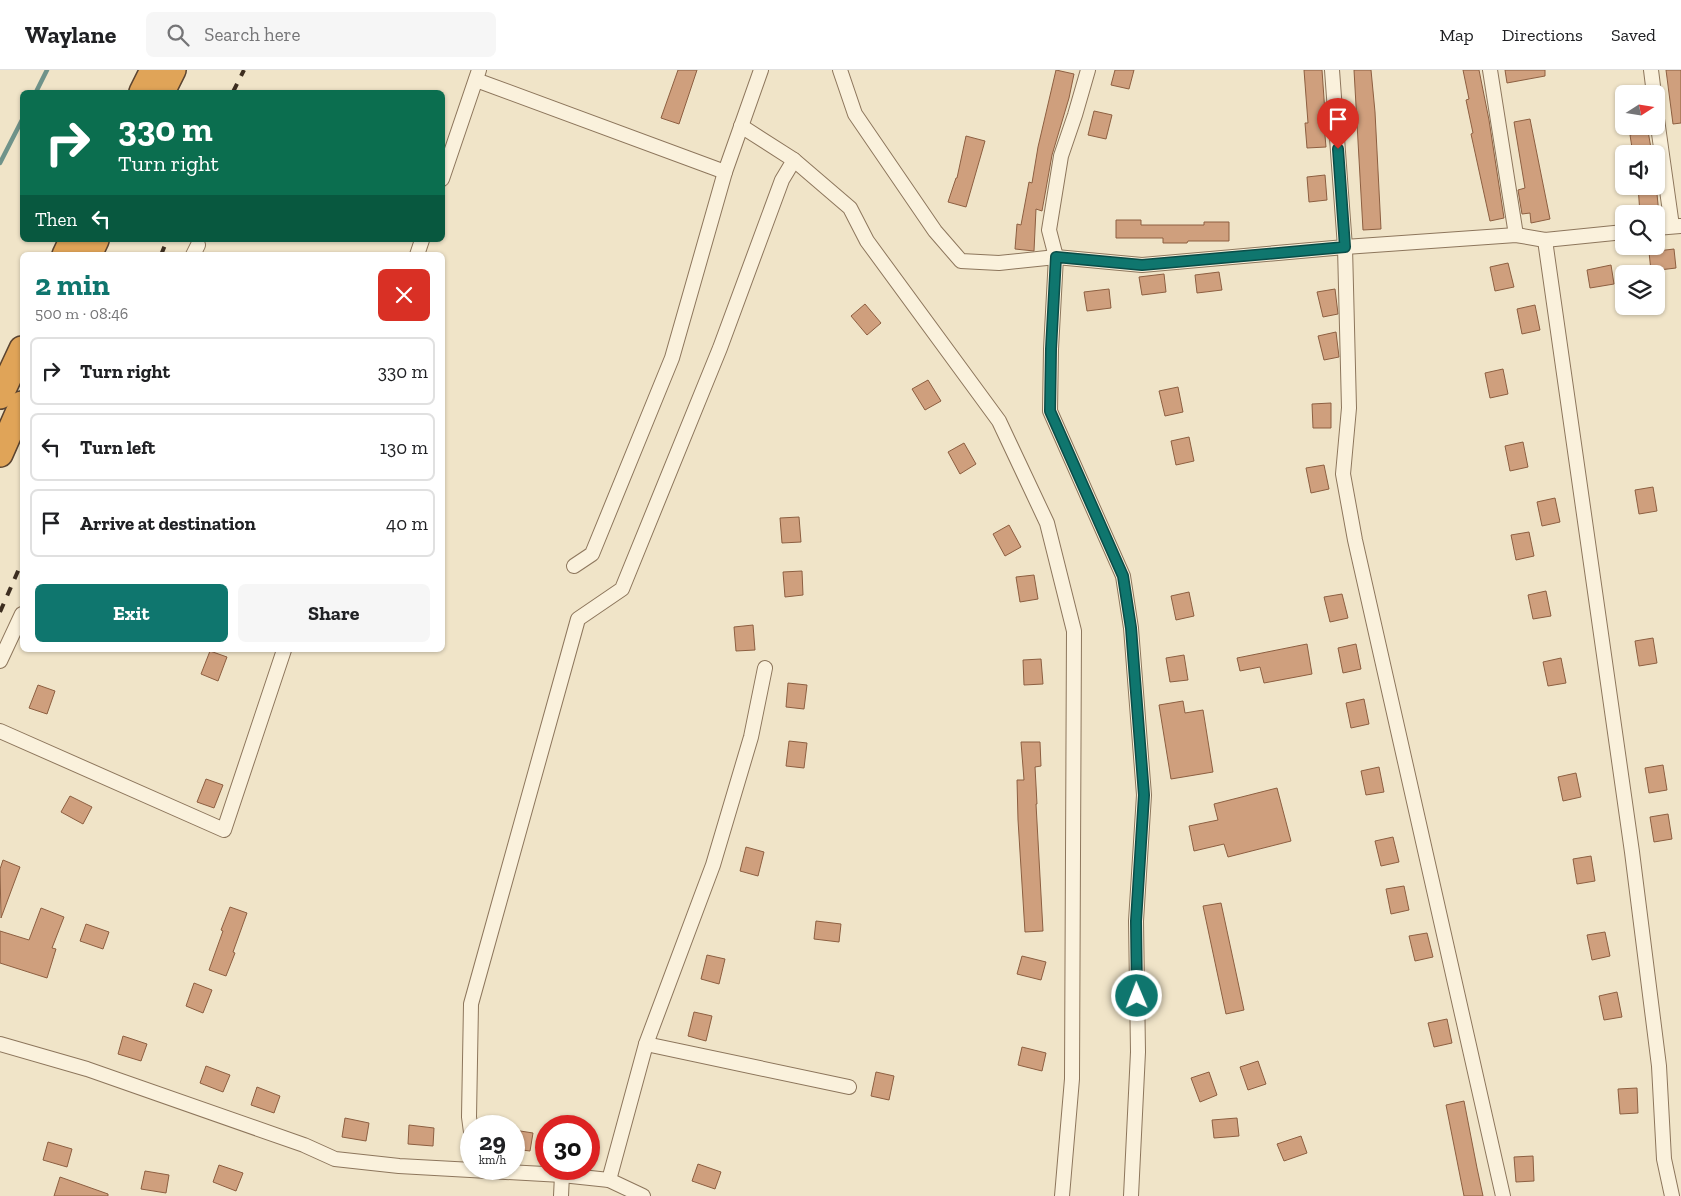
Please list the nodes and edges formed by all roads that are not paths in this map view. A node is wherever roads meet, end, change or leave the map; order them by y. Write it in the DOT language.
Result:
graph roads {
  1 [pos="153,70"];
  2 [pos="172,70"];
  3 [pos="761,70"];
  4 [pos="840,70"];
  5 [pos="1088,70"];
  6 [pos="1332,70"];
  7 [pos="1490,70"];
  8 [pos="1650,70"];
  9 [pos="478,75"];
  10 [pos="1652,85"];
  11 [pos="143,90"];
  12 [pos="163,90"];
  13 [pos="741,126"];
  14 [pos="1660,135"];
  15 [pos="794,160"];
  16 [pos="445,170"];
  17 [pos="724,172"];
  18 [pos="1676,226"];
  19 [pos="1615,233"];
  20 [pos="1516,235"];
  21 [pos="1545,240"];
  22 [pos="1345,247"];
  23 [pos="1056,257"];
  24 [pos="20,353"];
  25 [pos="0,396"];
  26 [pos="20,409"];
  27 [pos="0,454"];
  28 [pos="574,566"];
  29 [pos="20,618"];
  30 [pos="283,652"];
  31 [pos="0,661"];
  32 [pos="765,668"];
  33 [pos="0,731"];
  34 [pos="0,1044"];
  35 [pos="646,1044"];
  36 [pos="849,1087"];
  37 [pos="469,1115"];
  38 [pos="460,1168"];
  39 [pos="600,1179"];
  40 [pos="562,1180"];
  41 [pos="609,1180"];
  42 [pos="561,1196"];
  43 [pos="643,1196"];
  44 [pos="1062,1196"];
  45 [pos="1131,1196"];
  46 [pos="1503,1196"];
  47 [pos="1672,1196"];
  1 -- 11 [label="highway"];
  2 -- 12 [label="highway"];
  3 -- 13 [label="street"];
  4 -- 23 [label="street"];
  5 -- 23 [label="street"];
  6 -- 22 [label="street"];
  7 -- 20 [label="street"];
  8 -- 10 [label="street"];
  9 -- 16 [label="street"];
  9 -- 17 [label="street"];
  13 -- 15 [label="street"];
  13 -- 17 [label="street"];
  14 -- 18 [label="street"];
  15 -- 37 [label="street"];
  15 -- 44 [label="street"];
  17 -- 28 [label="street"];
  19 -- 21 [label="street"];
  20 -- 21 [label="street"];
  20 -- 22 [label="street"];
  21 -- 47 [label="street"];
  22 -- 23 [label="street"];
  22 -- 46 [label="street"];
  23 -- 45 [label="street"];
  24 -- 25 [label="highway"];
  26 -- 27 [label="highway"];
  29 -- 31 [label="street"];
  30 -- 33 [label="street"];
  32 -- 35 [label="street"];
  34 -- 38 [label="street"];
  35 -- 36 [label="street"];
  35 -- 41 [label="street"];
  39 -- 41 [label="street"];
  40 -- 42 [label="street"];
  41 -- 43 [label="street"];
}
